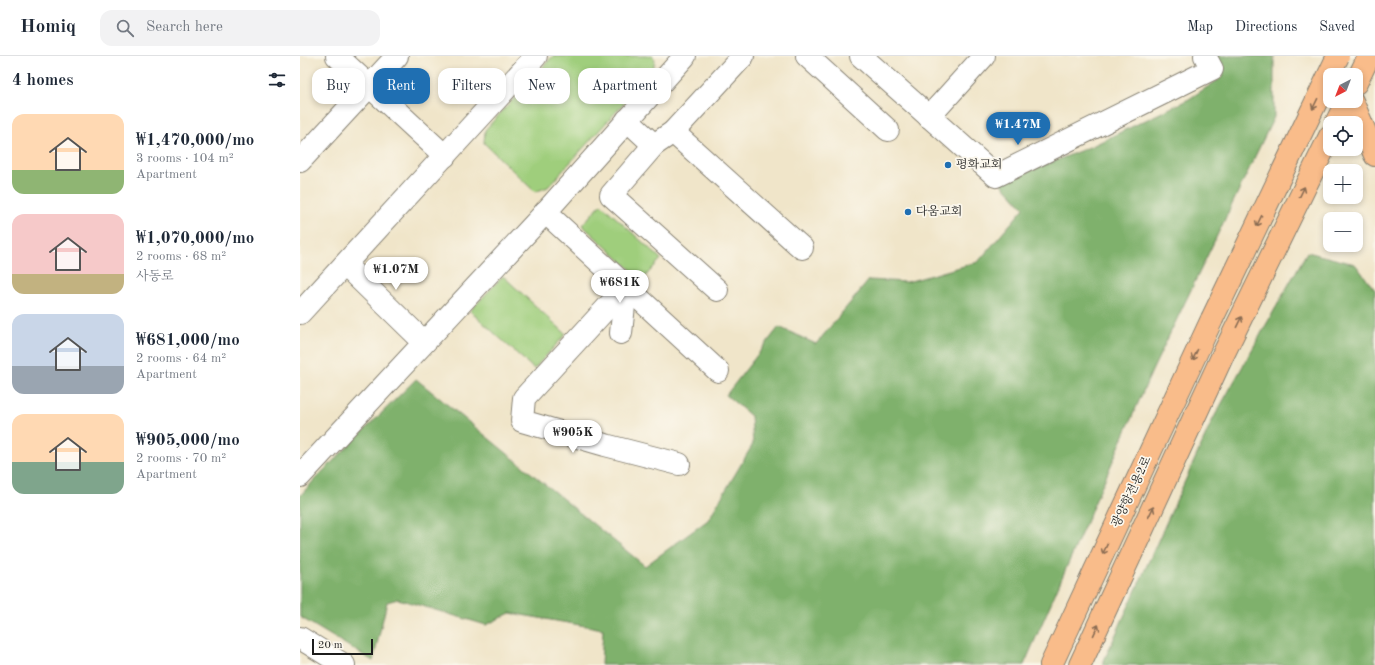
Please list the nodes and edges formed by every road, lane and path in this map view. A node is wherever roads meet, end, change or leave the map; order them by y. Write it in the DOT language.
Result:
graph roads {
  1 [pos="337,56"];
  2 [pos="397,56"];
  3 [pos="536,56"];
  4 [pos="743,56"];
  5 [pos="807,56"];
  6 [pos="861,56"];
  7 [pos="984,56"];
  8 [pos="1204,56"];
  9 [pos="1333,56"];
  10 [pos="1338,56"];
  11 [pos="1369,56"];
  12 [pos="677,59"];
  13 [pos="1338,68"];
  14 [pos="1363,68"];
  15 [pos="370,86"];
  16 [pos="1355,108"];
  17 [pos="929,117"];
  18 [pos="628,120"];
  19 [pos="888,130"];
  20 [pos="673,132"];
  21 [pos="654,145"];
  22 [pos="1323,150"];
  23 [pos="1375,155"];
  24 [pos="445,156"];
  25 [pos="300,161"];
  26 [pos="545,212"];
  27 [pos="802,248"];
  28 [pos="345,265"];
  29 [pos="626,286"];
  30 [pos="717,290"];
  31 [pos="300,313"];
  32 [pos="622,333"];
  33 [pos="424,342"];
  34 [pos="718,371"];
  35 [pos="679,464"];
  36 [pos="300,476"];
  37 [pos="300,638"];
  38 [pos="344,665"];
  39 [pos="1051,665"];
  40 [pos="1080,665"];
  1 -- 15 [label="street"];
  2 -- 15 [label="street"];
  3 -- 24 [label="street"];
  4 -- 20 [label="street"];
  5 -- 19 [label="street"];
  6 -- 17 [label="street"];
  7 -- 17 [label="street"];
  8 -- 17 [label="street"];
  9 -- 13 [label="main road"];
  10 -- 39 [label="main road, 광양항전용2로, one-way, bridge"];
  11 -- 14 [label="main road"];
  12 -- 18 [label="street"];
  15 -- 24 [label="street"];
  15 -- 25 [label="street"];
  16 -- 23 [label="main road"];
  18 -- 21 [label="street"];
  18 -- 26 [label="street"];
  20 -- 21 [label="street"];
  20 -- 27 [label="street"];
  21 -- 30 [label="street"];
  40 -- 22 [label="main road, one-way"];
  24 -- 28 [label="street"];
  26 -- 29 [label="street"];
  26 -- 33 [label="street"];
  28 -- 31 [label="street"];
  28 -- 33 [label="street"];
  29 -- 32 [label="street"];
  29 -- 34 [label="street"];
  29 -- 35 [label="street"];
  33 -- 36 [label="street"];
  37 -- 38 [label="street"];
}
